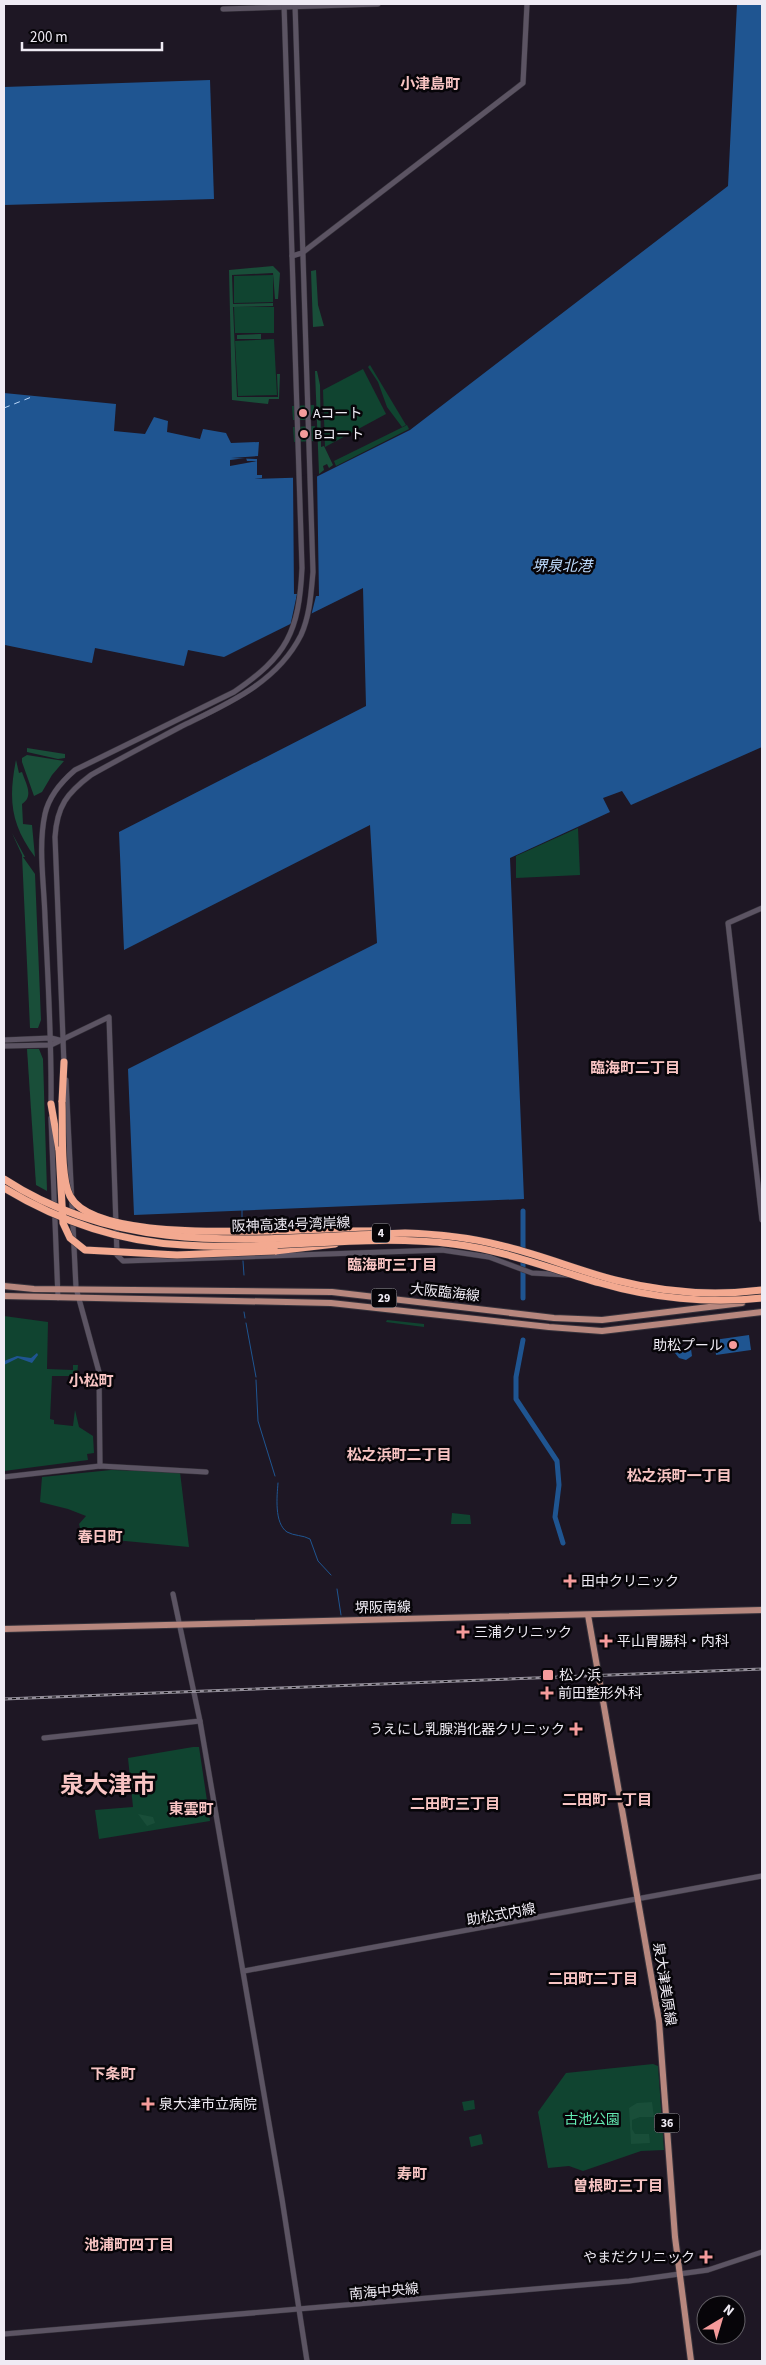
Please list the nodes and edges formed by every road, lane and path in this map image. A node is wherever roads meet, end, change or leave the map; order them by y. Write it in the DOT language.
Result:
graph roads {
  1 [pos="378,4"];
  2 [pos="527,4"];
  3 [pos="284,5"];
  4 [pos="295,5"];
  5 [pos="223,9"];
  6 [pos="302,253"];
  7 [pos="292,256"];
  8 [pos="762,908"];
  9 [pos="51,1038"];
  10 [pos="4,1040"];
  11 [pos="63,1041"];
  12 [pos="51,1045"];
  13 [pos="4,1046"];
  14 [pos="64,1062"];
  15 [pos="51,1104"];
  16 [pos="4,1179"];
  17 [pos="4,1188"];
  18 [pos="762,1220"];
  19 [pos="405,1233"];
  20 [pos="362,1240"];
  21 [pos="601,1274"];
  22 [pos="4,1286"];
  23 [pos="57,1288"];
  24 [pos="76,1288"];
  25 [pos="762,1290"];
  26 [pos="4,1296"];
  27 [pos="58,1298"];
  28 [pos="77,1298"];
  29 [pos="762,1299"];
  30 [pos="762,1312"];
  31 [pos="100,1466"];
  32 [pos="206,1472"];
  33 [pos="4,1477"];
  34 [pos="173,1594"];
  35 [pos="762,1610"];
  36 [pos="588,1615"];
  37 [pos="180,1625"];
  38 [pos="4,1629"];
  39 [pos="200,1720"];
  40 [pos="44,1738"];
  41 [pos="762,1876"];
  42 [pos="638,1900"];
  43 [pos="244,1972"];
  44 [pos="762,2252"];
  45 [pos="679,2276"];
  46 [pos="298,2309"];
  47 [pos="4,2334"];
  48 [pos="307,2361"];
  49 [pos="691,2361"];
  1 -- 4 [label="street"];
  2 -- 6 [label="street"];
  3 -- 4 [label="street"];
  3 -- 5 [label="street"];
  3 -- 7 [label="street"];
  4 -- 6 [label="street"];
  6 -- 7 [label="street"];
  6 -- 11 [label="street"];
  7 -- 9 [label="street"];
  8 -- 18 [label="street"];
  9 -- 10 [label="street"];
  9 -- 11 [label="street"];
  9 -- 12 [label="street"];
  11 -- 12 [label="street"];
  11 -- 14 [label="street"];
  11 -- 21 [label="street"];
  12 -- 13 [label="street"];
  12 -- 15 [label="street"];
  14 -- 19 [label="highway, bridge"];
  14 -- 24 [label="street"];
  15 -- 20 [label="highway, bridge"];
  15 -- 23 [label="street"];
  16 -- 19 [label="highway, 阪神高速4号湾岸線 / 4, bridge"];
  17 -- 20 [label="highway, 阪神高速4号湾岸線 / 4, bridge"];
  19 -- 25 [label="highway, 阪神高速4号湾岸線 / 4, bridge"];
  20 -- 29 [label="highway, 阪神高速4号湾岸線 / 4, bridge"];
  22 -- 23 [label="main road, 大阪臨海線 / 29"];
  23 -- 24 [label="main road, 大阪臨海線 / 29"];
  23 -- 27 [label="street"];
  24 -- 28 [label="street"];
  24 -- 29 [label="main road, 大阪臨海線 / 29"];
  26 -- 27 [label="main road, 大阪臨海線 / 29"];
  27 -- 28 [label="main road, 大阪臨海線 / 29"];
  28 -- 30 [label="main road, 大阪臨海線 / 29"];
  28 -- 31 [label="street"];
  31 -- 32 [label="street"];
  31 -- 33 [label="street"];
  34 -- 37 [label="street"];
  35 -- 36 [label="main road, 堺阪南線"];
  36 -- 37 [label="main road, 堺阪南線"];
  36 -- 42 [label="main road, 泉大津美原線 / 36"];
  37 -- 38 [label="main road, 堺阪南線"];
  37 -- 39 [label="street"];
  39 -- 40 [label="street"];
  39 -- 43 [label="street"];
  41 -- 42 [label="street, 助松式内線"];
  42 -- 43 [label="street, 助松式内線"];
  42 -- 45 [label="main road, 泉大津美原線 / 36"];
  43 -- 46 [label="street"];
  44 -- 45 [label="street, 南海中央線"];
  45 -- 46 [label="street, 南海中央線"];
  45 -- 49 [label="main road, 泉大津美原線 / 36"];
  46 -- 47 [label="street, 南海中央線"];
  46 -- 48 [label="street"];
}
